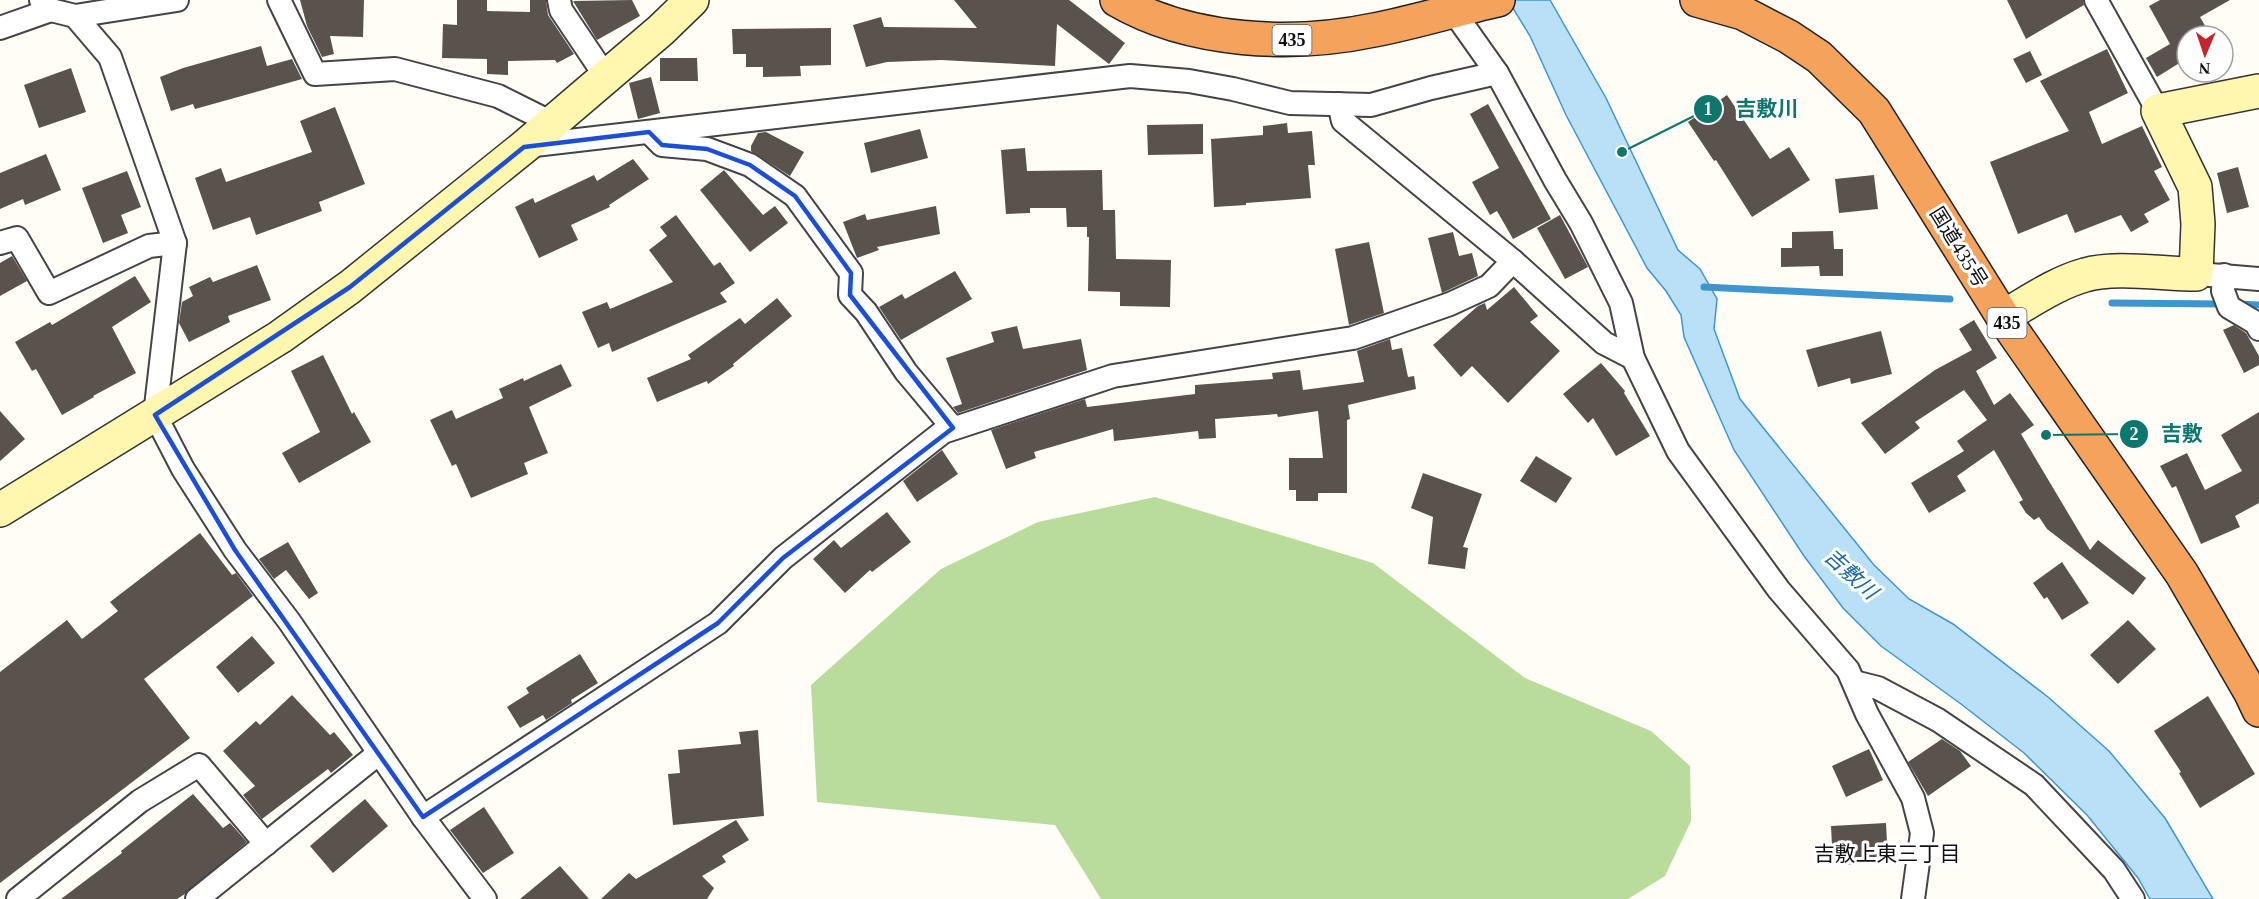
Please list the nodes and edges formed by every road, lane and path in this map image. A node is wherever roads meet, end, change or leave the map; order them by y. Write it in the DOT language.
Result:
graph roads {
  1 [pos="177,0"];
  2 [pos="279,0"];
  3 [pos="559,0"];
  4 [pos="692,0"];
  5 [pos="1118,0"];
  6 [pos="2096,0"];
  7 [pos="1707,1"];
  8 [pos="1466,4"];
  9 [pos="46,5"];
  10 [pos="75,16"];
  11 [pos="0,28"];
  12 [pos="1497,73"];
  13 [pos="606,77"];
  14 [pos="2259,91"];
  15 [pos="1339,104"];
  16 [pos="2158,111"];
  17 [pos="552,123"];
  18 [pos="649,132"];
  19 [pos="524,147"];
  20 [pos="0,243"];
  21 [pos="175,243"];
  22 [pos="1513,261"];
  23 [pos="2210,275"];
  24 [pos="2259,279"];
  25 [pos="2003,317"];
  26 [pos="2259,329"];
  27 [pos="1633,358"];
  28 [pos="155,415"];
  29 [pos="953,428"];
  30 [pos="0,510"];
  31 [pos="1854,682"];
  32 [pos="2259,710"];
  33 [pos="379,753"];
  34 [pos="423,817"];
  35 [pos="266,844"];
  36 [pos="18,899"];
  37 [pos="196,899"];
  38 [pos="485,899"];
  39 [pos="1913,899"];
  40 [pos="2133,899"];
  1 -- 10 [label="street"];
  2 -- 17 [label="street"];
  3 -- 13 [label="street"];
  4 -- 13 [label="street"];
  5 -- 8 [label="highway, 435"];
  6 -- 16 [label="street"];
  7 -- 25 [label="highway, 国道435号 / 435"];
  8 -- 12 [label="street"];
  9 -- 10 [label="street"];
  9 -- 11 [label="street"];
  10 -- 21 [label="street"];
  12 -- 15 [label="street"];
  12 -- 27 [label="street"];
  13 -- 17 [label="street"];
  14 -- 16 [label="street"];
  15 -- 18 [label="street"];
  15 -- 22 [label="street"];
  16 -- 23 [label="street"];
  17 -- 19 [label="street"];
  18 -- 19 [label="street"];
  18 -- 29 [label="street"];
  19 -- 28 [label="street"];
  20 -- 21 [label="street"];
  21 -- 28 [label="street"];
  22 -- 27 [label="street"];
  22 -- 29 [label="street"];
  23 -- 24 [label="street"];
  23 -- 25 [label="street"];
  23 -- 26 [label="street"];
  25 -- 32 [label="highway, 国道435号 / 435"];
  27 -- 31 [label="street"];
  28 -- 30 [label="street"];
  28 -- 33 [label="street"];
  29 -- 34 [label="street"];
  31 -- 39 [label="street"];
  31 -- 40 [label="street"];
  33 -- 34 [label="street"];
  33 -- 35 [label="street"];
  34 -- 38 [label="street"];
  35 -- 36 [label="street"];
  35 -- 37 [label="street"];
}
